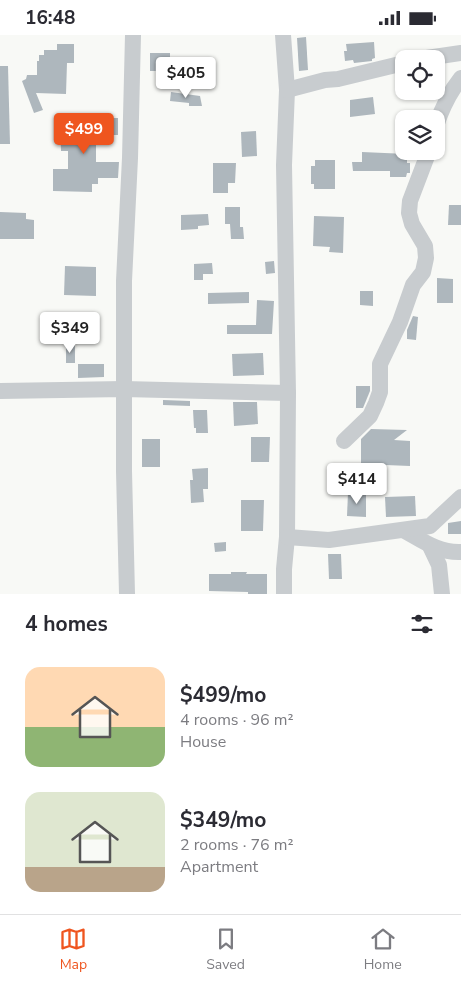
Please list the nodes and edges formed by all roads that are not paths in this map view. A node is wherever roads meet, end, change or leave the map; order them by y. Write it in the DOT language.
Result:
graph roads {
  1 [pos="133,35"];
  2 [pos="283,35"];
  3 [pos="461,53"];
  4 [pos="445,55"];
  5 [pos="395,65"];
  6 [pos="461,78"];
  7 [pos="287,90"];
  8 [pos="442,110"];
  9 [pos="425,160"];
  10 [pos="124,389"];
  11 [pos="0,391"];
  12 [pos="288,393"];
  13 [pos="344,441"];
  14 [pos="461,497"];
  15 [pos="405,531"];
  16 [pos="288,537"];
  17 [pos="430,546"];
  18 [pos="461,552"];
  19 [pos="126,594"];
  20 [pos="284,594"];
  21 [pos="442,594"];
  1 -- 10 [label="street"];
  2 -- 7 [label="street"];
  3 -- 4 [label="street"];
  5 -- 7 [label="street"];
  6 -- 8 [label="street"];
  7 -- 12 [label="street"];
  9 -- 13 [label="street"];
  10 -- 11 [label="street"];
  10 -- 12 [label="street"];
  10 -- 19 [label="street"];
  12 -- 16 [label="street"];
  14 -- 15 [label="street"];
  15 -- 16 [label="street"];
  15 -- 17 [label="street"];
  16 -- 20 [label="street"];
  17 -- 18 [label="street"];
  17 -- 21 [label="street"];
}
